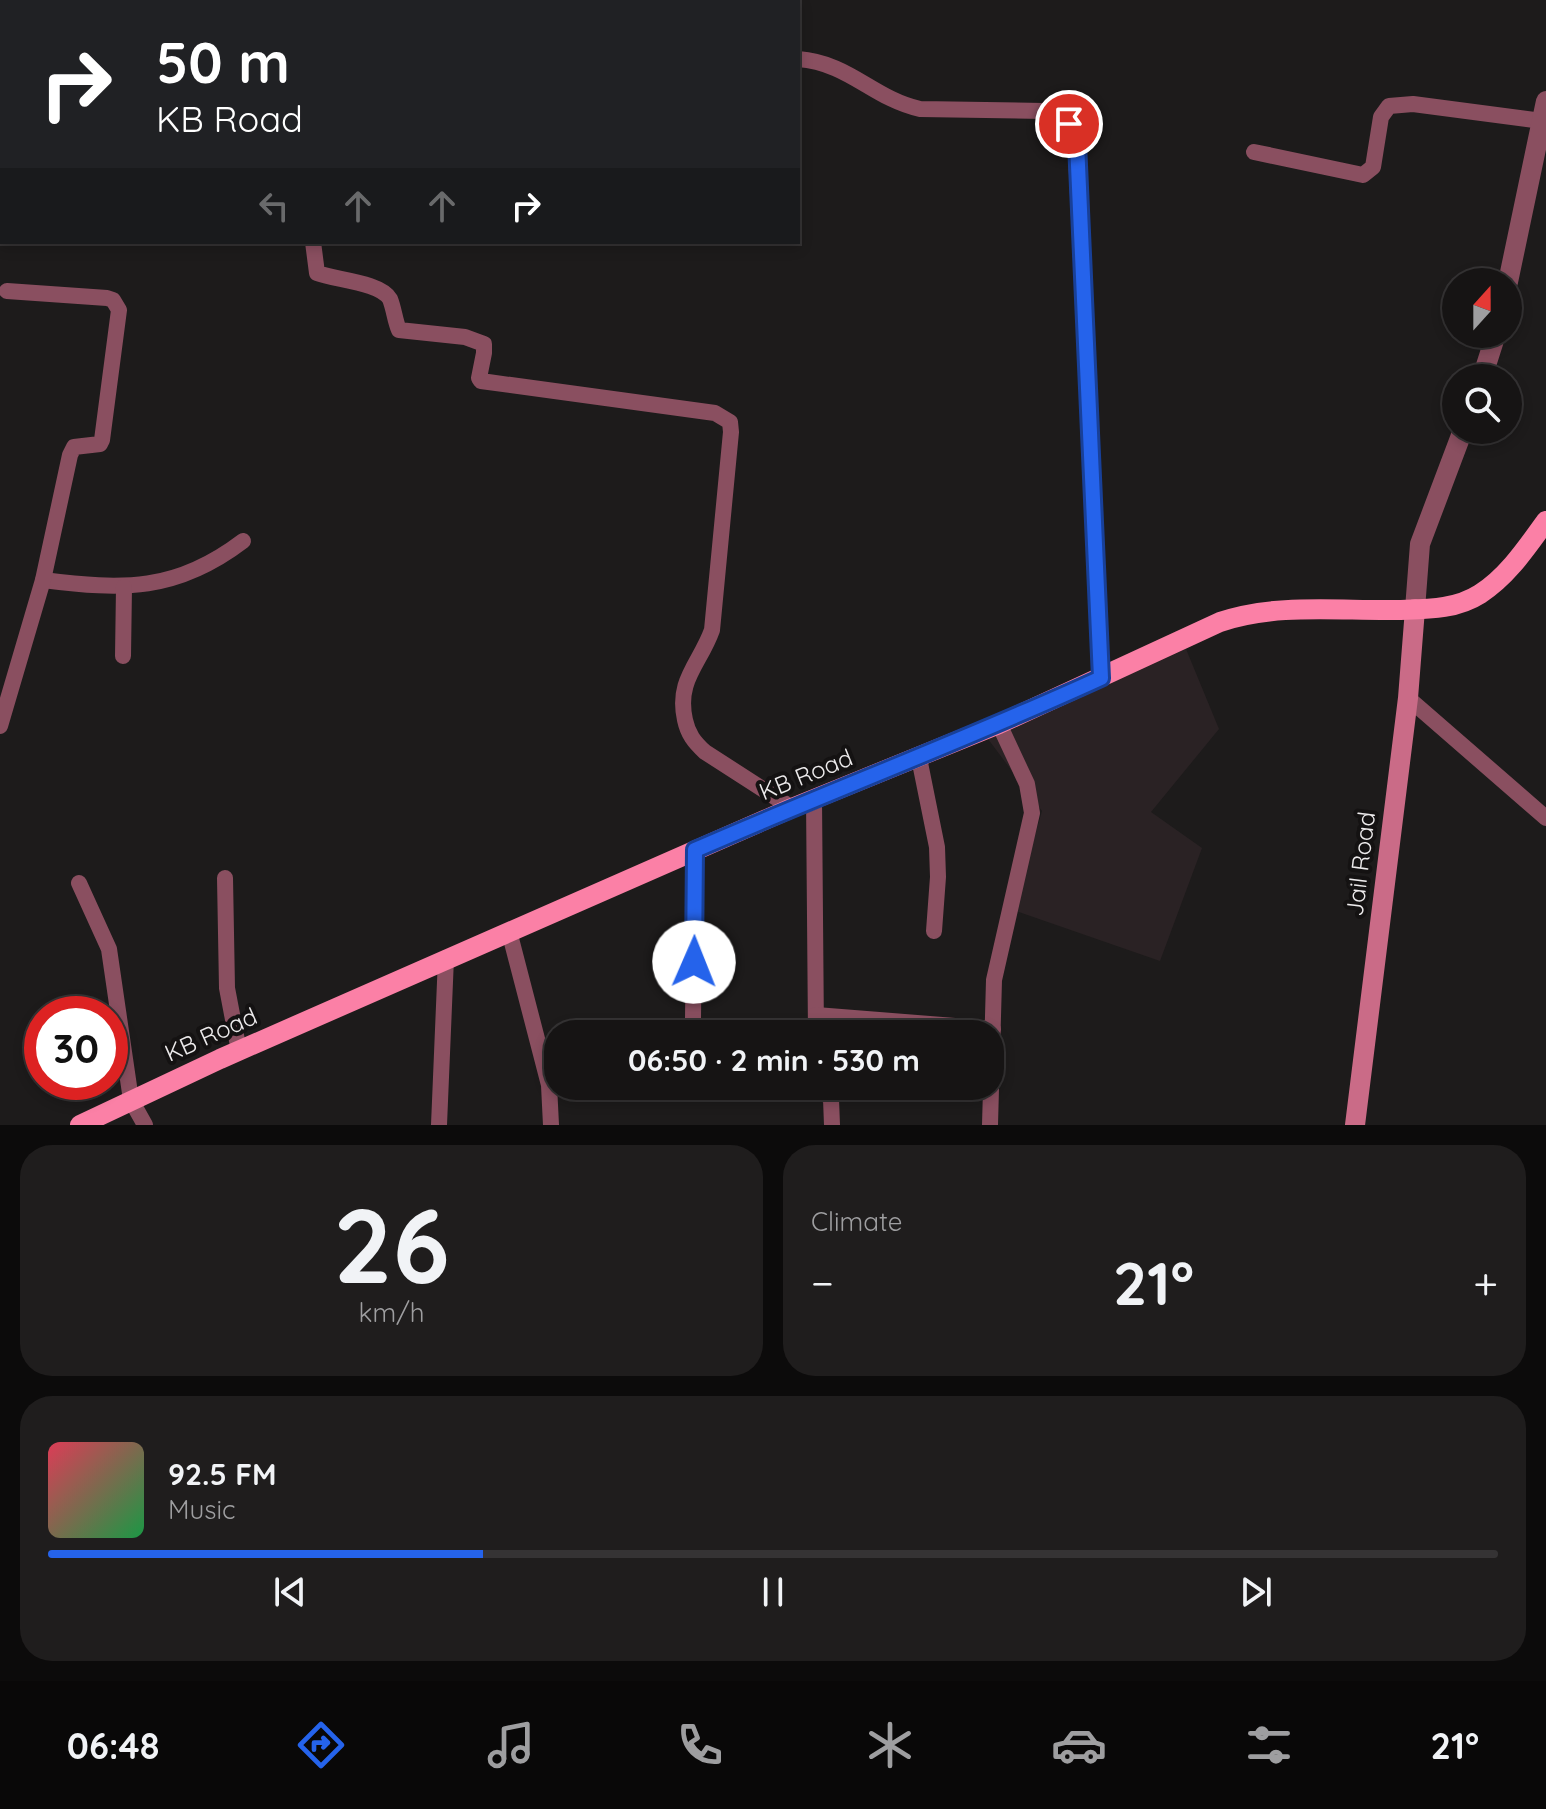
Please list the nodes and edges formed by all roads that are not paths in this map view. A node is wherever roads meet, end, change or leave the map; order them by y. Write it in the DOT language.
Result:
graph roads {
  1 [pos="800,59"];
  2 [pos="1544,111"];
  3 [pos="1254,152"];
  4 [pos="313,244"];
  5 [pos="1511,268"];
  6 [pos="7,291"];
  7 [pos="1458,444"];
  8 [pos="1546,521"];
  9 [pos="243,541"];
  10 [pos="43,580"];
  11 [pos="124,587"];
  12 [pos="1415,609"];
  13 [pos="123,656"];
  14 [pos="1101,678"];
  15 [pos="1408,698"];
  16 [pos="999,724"];
  17 [pos="0,726"];
  18 [pos="919,758"];
  19 [pos="814,799"];
  20 [pos="792,808"];
  21 [pos="1546,818"];
  22 [pos="695,850"];
  23 [pos="225,878"];
  24 [pos="79,883"];
  25 [pos="509,931"];
  26 [pos="934,931"];
  27 [pos="446,958"];
  28 [pos="816,1015"];
  29 [pos="693,1018"];
  30 [pos="816,1020"];
  31 [pos="879,1020"];
  32 [pos="993,1020"];
  33 [pos="239,1051"];
  34 [pos="131,1100"];
  35 [pos="831,1100"];
  36 [pos="992,1100"];
  37 [pos="80,1125"];
  38 [pos="145,1125"];
  39 [pos="439,1125"];
  40 [pos="551,1125"];
  41 [pos="832,1125"];
  42 [pos="990,1125"];
  43 [pos="1355,1125"];
  1 -- 14 [label="street"];
  2 -- 3 [label="street"];
  2 -- 5 [label="street"];
  4 -- 20 [label="street"];
  6 -- 10 [label="street"];
  7 -- 12 [label="street"];
  8 -- 12 [label="main road, KB Road"];
  9 -- 11 [label="street"];
  10 -- 11 [label="street"];
  10 -- 17 [label="street"];
  11 -- 13 [label="street"];
  12 -- 14 [label="main road, KB Road"];
  12 -- 15 [label="main road, Jail Road"];
  14 -- 16 [label="main road, KB Road"];
  15 -- 21 [label="street"];
  15 -- 43 [label="main road, Jail Road"];
  16 -- 18 [label="main road, KB Road"];
  16 -- 32 [label="street"];
  18 -- 19 [label="main road, KB Road"];
  18 -- 26 [label="street"];
  19 -- 20 [label="main road, KB Road"];
  19 -- 28 [label="street"];
  20 -- 22 [label="main road, KB Road"];
  22 -- 25 [label="main road, KB Road"];
  22 -- 29 [label="street"];
  23 -- 33 [label="street"];
  24 -- 34 [label="street"];
  25 -- 27 [label="main road, KB Road"];
  25 -- 40 [label="street"];
  27 -- 33 [label="main road, KB Road"];
  27 -- 39 [label="street"];
  28 -- 30 [label="street"];
  28 -- 31 [label="street"];
  33 -- 34 [label="main road, KB Road"];
  34 -- 37 [label="main road, KB Road"];
  34 -- 38 [label="street"];
  35 -- 41 [label="street"];
  36 -- 42 [label="street"];
}
